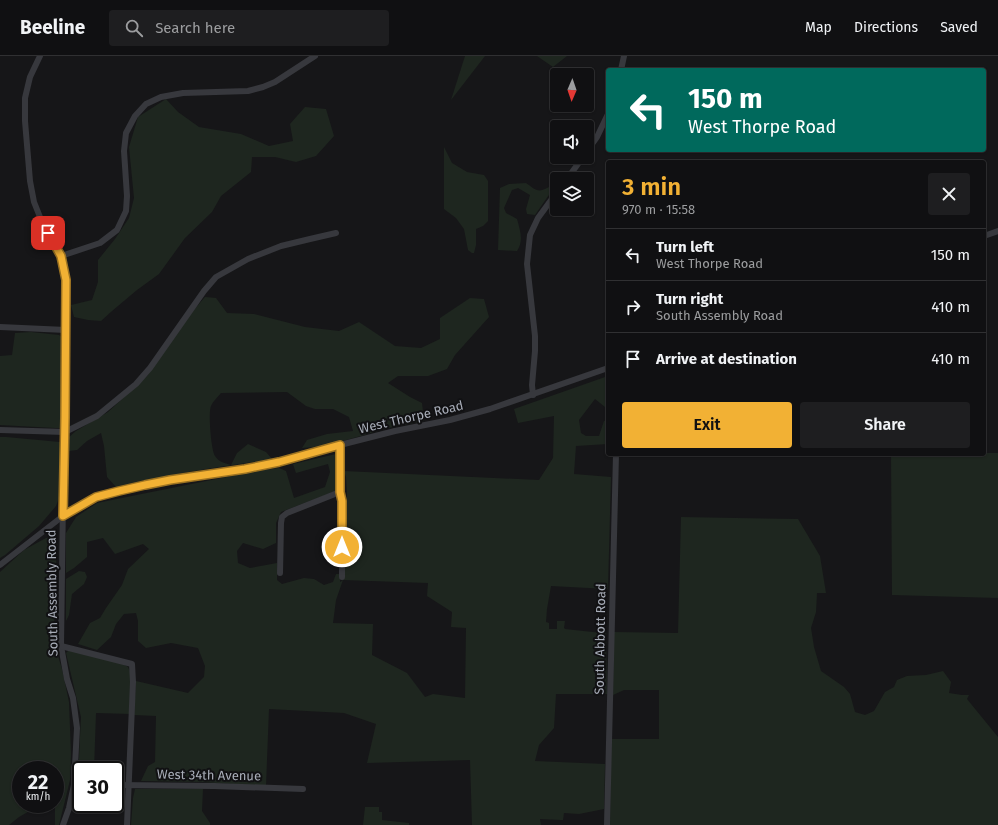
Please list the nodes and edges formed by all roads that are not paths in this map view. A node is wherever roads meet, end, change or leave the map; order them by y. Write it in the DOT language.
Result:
graph roads {
  1 [pos="40,56"];
  2 [pos="315,56"];
  3 [pos="624,56"];
  4 [pos="621,68"];
  5 [pos="606,121"];
  6 [pos="594,141"];
  7 [pos="550,202"];
  8 [pos="998,232"];
  9 [pos="336,233"];
  10 [pos="986,235"];
  11 [pos="61,256"];
  12 [pos="0,327"];
  13 [pos="66,330"];
  14 [pos="606,369"];
  15 [pos="533,395"];
  16 [pos="0,430"];
  17 [pos="65,432"];
  18 [pos="340,445"];
  19 [pos="616,456"];
  20 [pos="340,492"];
  21 [pos="63,516"];
  22 [pos="0,565"];
  23 [pos="280,573"];
  24 [pos="342,577"];
  25 [pos="61,646"];
  26 [pos="75,761"];
  27 [pos="124,785"];
  28 [pos="129,785"];
  29 [pos="303,789"];
  30 [pos="72,794"];
  31 [pos="63,825"];
  32 [pos="127,825"];
  33 [pos="607,825"];
  1 -- 11 [label="street, South Assembly Road"];
  2 -- 11 [label="street"];
  3 -- 4 [label="street"];
  5 -- 6 [label="street"];
  7 -- 15 [label="street"];
  8 -- 10 [label="street"];
  9 -- 17 [label="street"];
  11 -- 13 [label="street, South Assembly Road"];
  12 -- 13 [label="street"];
  13 -- 17 [label="street, South Assembly Road"];
  14 -- 15 [label="street, West Thorpe Road"];
  15 -- 18 [label="street, West Thorpe Road"];
  16 -- 17 [label="street"];
  17 -- 21 [label="street, South Assembly Road"];
  18 -- 20 [label="street"];
  18 -- 21 [label="street, West Thorpe Road"];
  19 -- 33 [label="street, South Abbott Road"];
  20 -- 23 [label="street"];
  20 -- 24 [label="street"];
  21 -- 22 [label="street, West Thorpe Road"];
  21 -- 25 [label="street, South Assembly Road"];
  25 -- 26 [label="street, South Assembly Road"];
  25 -- 28 [label="street"];
  27 -- 28 [label="street, West 34th Avenue"];
  28 -- 29 [label="street, West 34th Avenue"];
  28 -- 32 [label="street"];
  30 -- 31 [label="street, South Assembly Road"];
}
